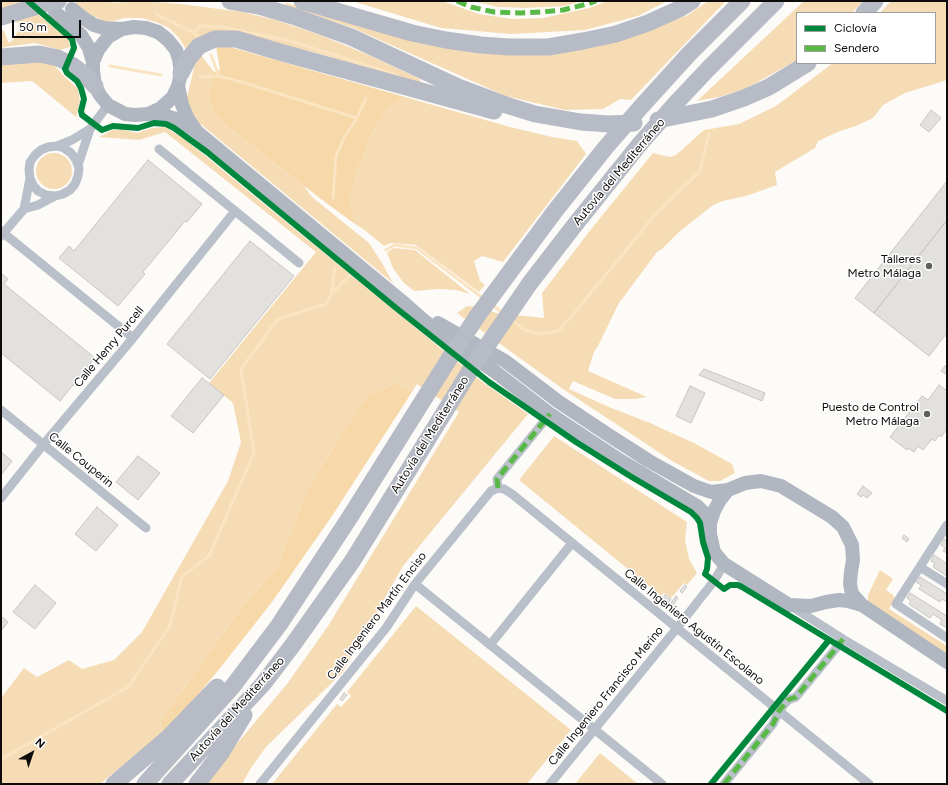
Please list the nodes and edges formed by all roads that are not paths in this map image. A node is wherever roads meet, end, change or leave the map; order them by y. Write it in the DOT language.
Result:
graph roads {
  1 [pos="230,1"];
  2 [pos="692,1"];
  3 [pos="742,1"];
  4 [pos="776,1"];
  5 [pos="875,1"];
  6 [pos="310,2"];
  7 [pos="62,7"];
  8 [pos="865,12"];
  9 [pos="1,17"];
  10 [pos="122,29"];
  11 [pos="1,57"];
  12 [pos="93,62"];
  13 [pos="806,64"];
  14 [pos="180,79"];
  15 [pos="95,86"];
  16 [pos="108,105"];
  17 [pos="148,114"];
  18 [pos="535,114"];
  19 [pos="90,129"];
  20 [pos="197,132"];
  21 [pos="56,146"];
  22 [pos="159,149"];
  23 [pos="78,165"];
  24 [pos="30,178"];
  25 [pos="55,196"];
  26 [pos="24,209"];
  27 [pos="235,211"];
  28 [pos="2,234"];
  29 [pos="299,263"];
  30 [pos="405,304"];
  31 [pos="133,338"];
  32 [pos="1,410"];
  33 [pos="550,414"];
  34 [pos="44,445"];
  35 [pos="501,488"];
  36 [pos="728,490"];
  37 [pos="1,498"];
  38 [pos="350,517"];
  39 [pos="710,523"];
  40 [pos="947,525"];
  41 [pos="146,528"];
  42 [pos="572,543"];
  43 [pos="724,564"];
  44 [pos="920,566"];
  45 [pos="851,572"];
  46 [pos="415,584"];
  47 [pos="947,584"];
  48 [pos="826,602"];
  49 [pos="789,604"];
  50 [pos="862,605"];
  51 [pos="677,628"];
  52 [pos="947,638"];
  53 [pos="843,639"];
  54 [pos="490,645"];
  55 [pos="947,662"];
  56 [pos="263,684"];
  57 [pos="947,701"];
  58 [pos="779,711"];
  59 [pos="594,729"];
  60 [pos="114,784"];
  61 [pos="145,784"];
  62 [pos="170,784"];
  63 [pos="197,784"];
  64 [pos="260,784"];
  65 [pos="550,784"];
  66 [pos="662,784"];
  67 [pos="724,784"];
  68 [pos="869,784"];
  1 -- 18 [label="highway"];
  2 -- 6 [label="highway"];
  3 -- 38 [label="highway, Autovía del Mediterráneo"];
  4 -- 56 [label="highway, Autovía del Mediterráneo"];
  5 -- 8 [label="highway"];
  7 -- 9 [label="highway"];
  7 -- 10 [label="main road"];
  7 -- 12 [label="main road"];
  10 -- 12 [label="main road"];
  10 -- 14 [label="main road"];
  11 -- 15 [label="highway"];
  12 -- 15 [label="main road"];
  13 -- 18 [label="highway"];
  14 -- 17 [label="main road"];
  14 -- 18 [label="highway"];
  14 -- 20 [label="main road"];
  15 -- 16 [label="main road"];
  16 -- 17 [label="main road"];
  16 -- 19 [label="street"];
  17 -- 20 [label="main road"];
  19 -- 21 [label="street"];
  19 -- 23 [label="street"];
  20 -- 30 [label="main road"];
  21 -- 23 [label="street"];
  21 -- 24 [label="street"];
  22 -- 27 [label="street"];
  23 -- 25 [label="street"];
  24 -- 25 [label="street"];
  24 -- 26 [label="street"];
  25 -- 26 [label="street"];
  26 -- 28 [label="street"];
  27 -- 29 [label="street"];
  27 -- 31 [label="street, Calle Henry Purcell"];
  28 -- 31 [label="street"];
  30 -- 33 [label="main road"];
  30 -- 36 [label="main road"];
  31 -- 34 [label="street, Calle Henry Purcell"];
  32 -- 34 [label="street, Calle Couperin"];
  33 -- 35 [label="street"];
  33 -- 39 [label="main road"];
  34 -- 37 [label="street, Calle Henry Purcell"];
  34 -- 41 [label="street, Calle Couperin"];
  35 -- 42 [label="street, Calle Ingeniero Agustín Escolano"];
  35 -- 46 [label="street, Calle Ingeniero Martín Enciso"];
  36 -- 39 [label="main road"];
  36 -- 45 [label="main road"];
  38 -- 60 [label="highway"];
  38 -- 61 [label="highway, Autovía del Mediterráneo"];
  39 -- 43 [label="main road"];
  40 -- 44 [label="street"];
  42 -- 51 [label="street, Calle Ingeniero Agustín Escolano"];
  42 -- 54 [label="street"];
  43 -- 49 [label="main road"];
  43 -- 51 [label="street, Calle Ingeniero Francisco Merino"];
  44 -- 47 [label="street"];
  44 -- 52 [label="street"];
  45 -- 48 [label="main road"];
  45 -- 50 [label="main road"];
  46 -- 54 [label="street"];
  46 -- 64 [label="street, Calle Ingeniero Martín Enciso"];
  48 -- 49 [label="main road"];
  48 -- 50 [label="main road"];
  49 -- 53 [label="street"];
  50 -- 55 [label="main road"];
  51 -- 58 [label="street, Calle Ingeniero Agustín Escolano"];
  51 -- 59 [label="street, Calle Ingeniero Francisco Merino"];
  53 -- 57 [label="street"];
  53 -- 58 [label="street"];
  54 -- 59 [label="street"];
  56 -- 62 [label="highway, Autovía del Mediterráneo"];
  56 -- 63 [label="highway"];
  58 -- 67 [label="street"];
  58 -- 68 [label="street, Calle Ingeniero Agustín Escolano"];
  59 -- 65 [label="street, Calle Ingeniero Francisco Merino"];
  59 -- 66 [label="street"];
}
